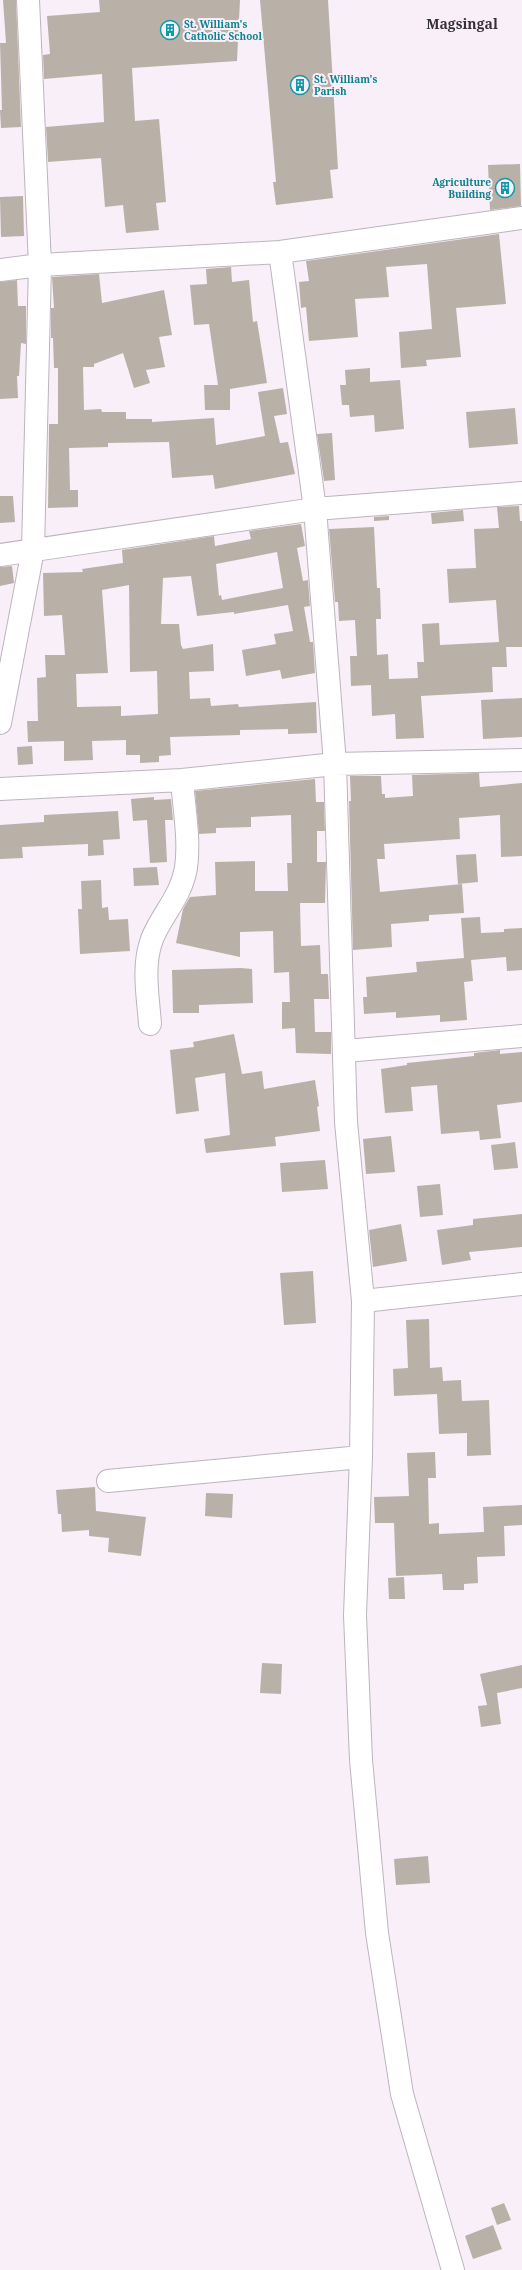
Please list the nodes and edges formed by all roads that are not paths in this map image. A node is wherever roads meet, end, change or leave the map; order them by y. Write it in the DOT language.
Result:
graph roads {
  1 [pos="28,0"];
  2 [pos="522,218"];
  3 [pos="280,252"];
  4 [pos="40,264"];
  5 [pos="0,270"];
  6 [pos="522,493"];
  7 [pos="315,509"];
  8 [pos="33,550"];
  9 [pos="0,555"];
  10 [pos="0,723"];
  11 [pos="522,760"];
  12 [pos="335,764"];
  13 [pos="182,780"];
  14 [pos="0,789"];
  15 [pos="150,1024"];
  16 [pos="522,1036"];
  17 [pos="345,1050"];
  18 [pos="522,1284"];
  19 [pos="363,1301"];
  20 [pos="361,1458"];
  21 [pos="108,1481"];
  22 [pos="453,2270"];
  1 -- 4 [label="street"];
  2 -- 3 [label="street"];
  3 -- 4 [label="street"];
  3 -- 7 [label="street"];
  4 -- 5 [label="street"];
  4 -- 8 [label="street"];
  6 -- 7 [label="street"];
  7 -- 8 [label="street"];
  7 -- 12 [label="street"];
  8 -- 9 [label="street"];
  8 -- 10 [label="street"];
  11 -- 12 [label="street"];
  12 -- 13 [label="street"];
  12 -- 17 [label="street"];
  13 -- 14 [label="street"];
  13 -- 15 [label="street"];
  16 -- 17 [label="street"];
  17 -- 19 [label="street"];
  18 -- 19 [label="street"];
  19 -- 20 [label="street"];
  20 -- 21 [label="street"];
  20 -- 22 [label="street"];
}
